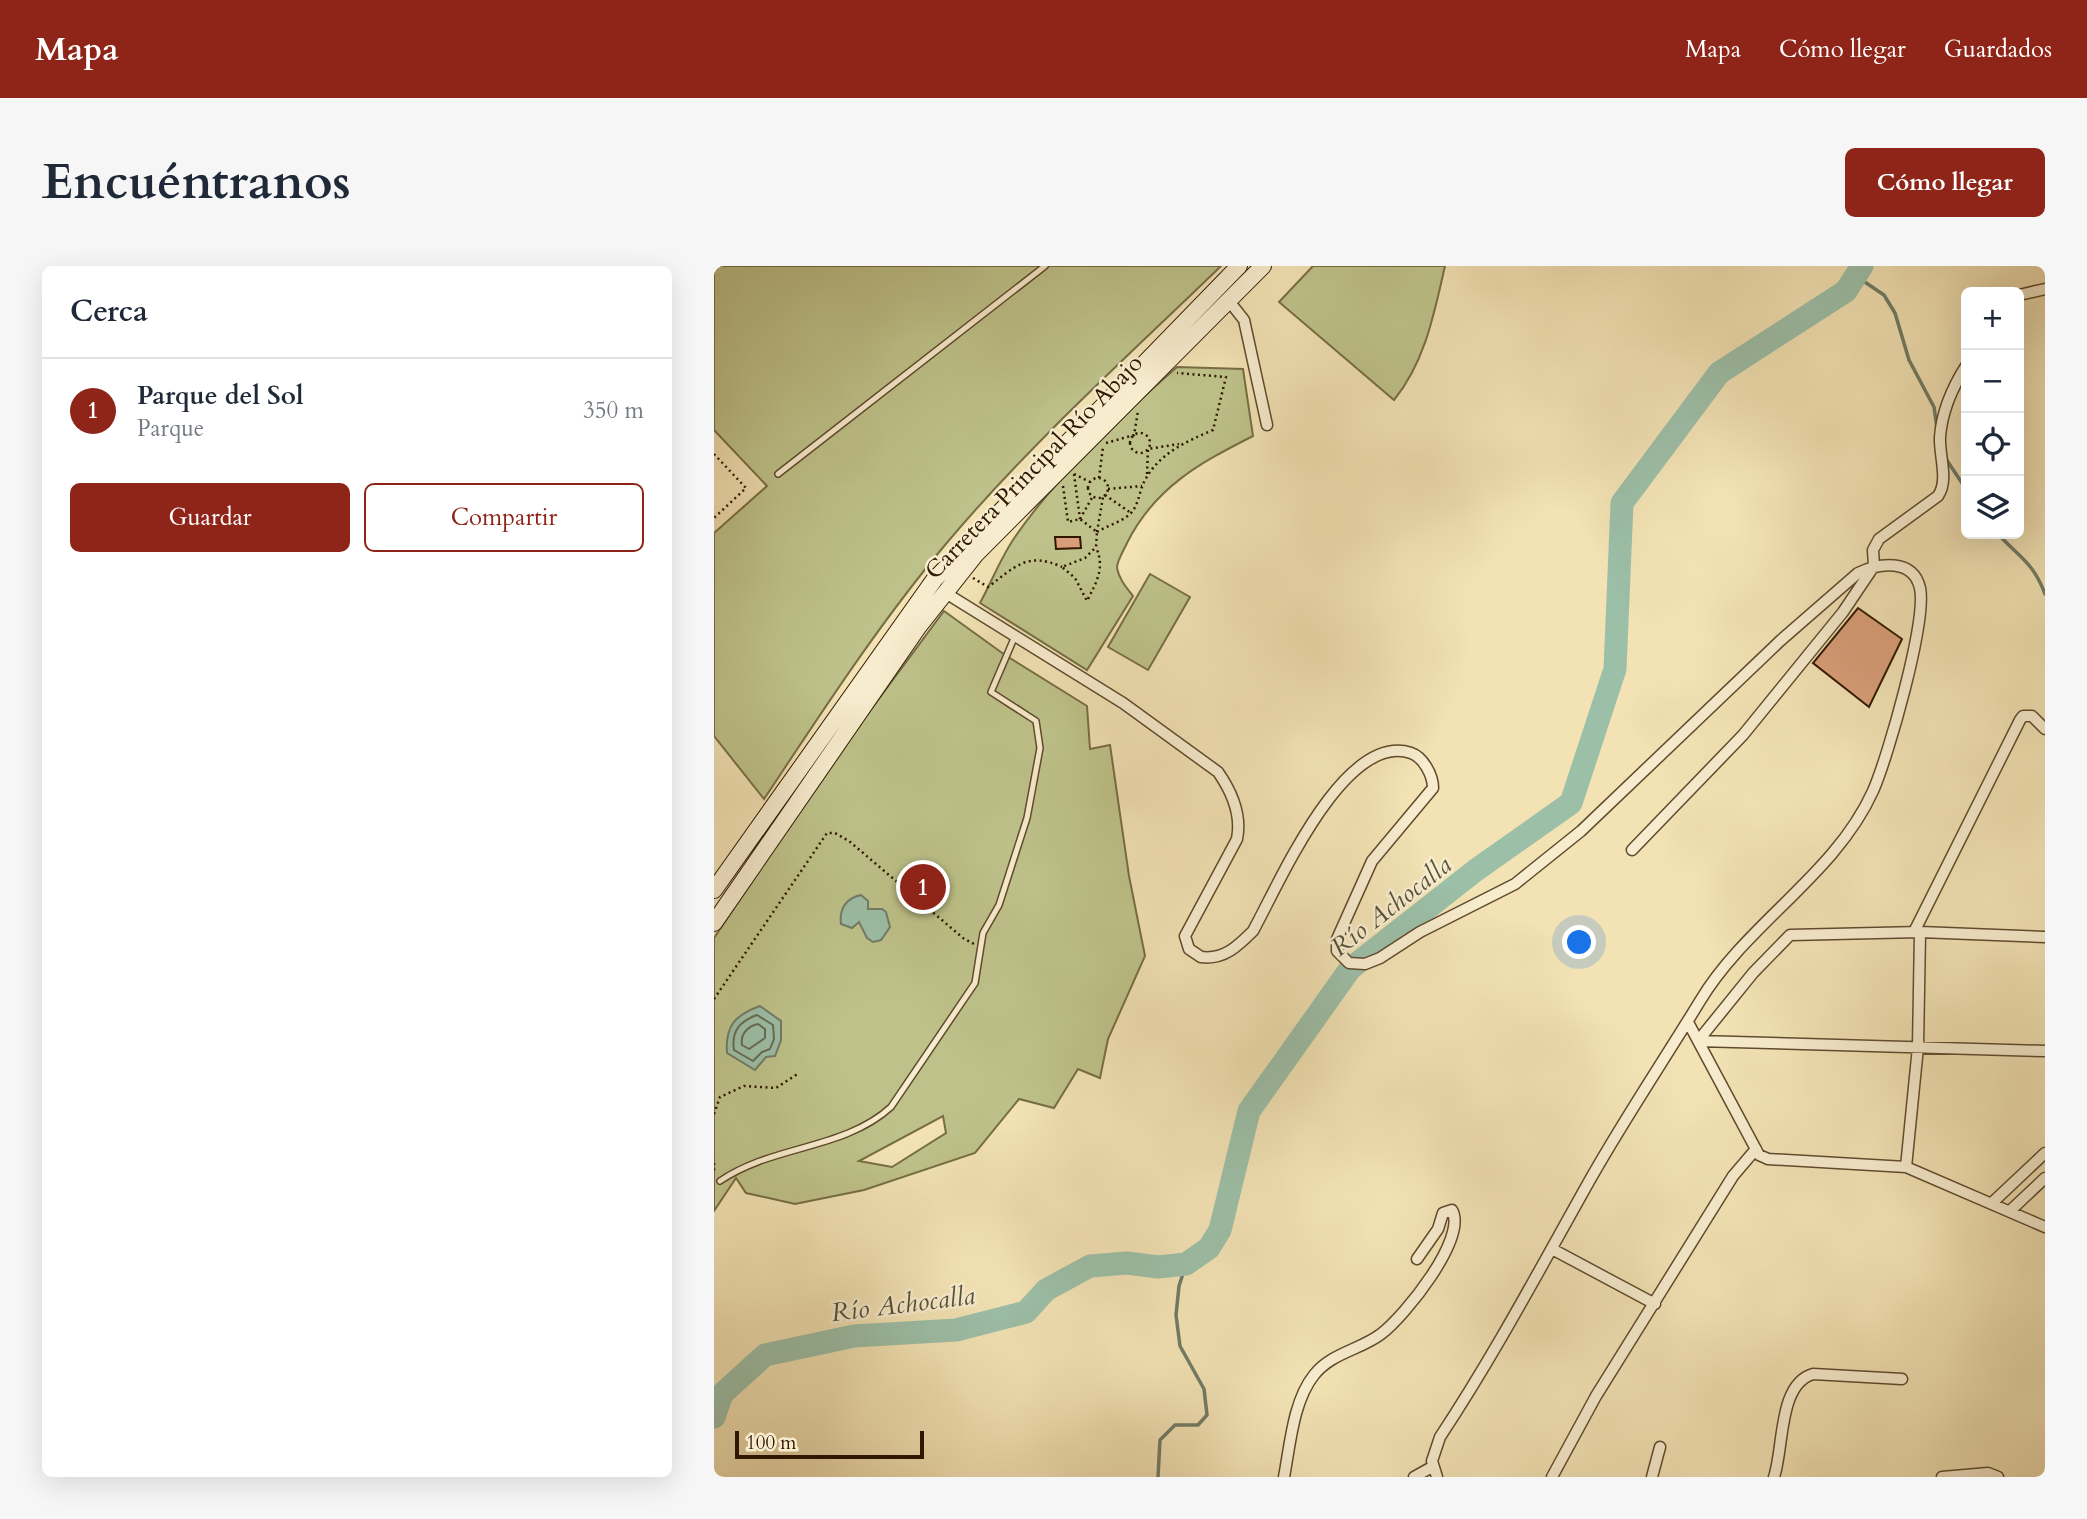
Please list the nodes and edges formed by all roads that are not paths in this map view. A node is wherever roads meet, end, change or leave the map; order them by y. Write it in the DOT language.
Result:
graph roads {
  1 [pos="1045,266"];
  2 [pos="1239,266"];
  3 [pos="1263,266"];
  4 [pos="2045,289"];
  5 [pos="2024,294"];
  6 [pos="1229,301"];
  7 [pos="1961,373"];
  8 [pos="1267,425"];
  9 [pos="778,474"];
  10 [pos="1874,566"];
  11 [pos="939,586"];
  12 [pos="1015,636"];
  13 [pos="2045,729"];
  14 [pos="1632,850"];
  15 [pos="714,890"];
  16 [pos="714,923"];
  17 [pos="1917,932"];
  18 [pos="2045,937"];
  19 [pos="1689,1024"];
  20 [pos="1698,1041"];
  21 [pos="1918,1047"];
  22 [pos="2045,1051"];
  23 [pos="1756,1149"];
  24 [pos="2045,1153"];
  25 [pos="1906,1167"];
  26 [pos="2045,1178"];
  27 [pos="720,1181"];
  28 [pos="1993,1202"];
  29 [pos="2011,1210"];
  30 [pos="2045,1227"];
  31 [pos="1552,1249"];
  32 [pos="1417,1259"];
  33 [pos="1655,1304"];
  34 [pos="1902,1379"];
  35 [pos="1660,1447"];
  36 [pos="1434,1472"];
  37 [pos="1284,1477"];
  38 [pos="1414,1477"];
  39 [pos="1552,1477"];
  40 [pos="1652,1477"];
  41 [pos="1774,1477"];
  42 [pos="1942,1477"];
  43 [pos="1998,1477"];
  1 -- 9 [label="lane"];
  2 -- 11 [label="main road, Carretera Principal Río Abajo"];
  3 -- 6 [label="main road, Carretera Principal Río Abajo"];
  4 -- 5 [label="street"];
  6 -- 8 [label="street"];
  6 -- 11 [label="main road, Carretera Principal Río Abajo"];
  7 -- 10 [label="street"];
  10 -- 12 [label="street"];
  10 -- 14 [label="street"];
  10 -- 19 [label="street"];
  11 -- 12 [label="street"];
  11 -- 15 [label="main road, Carretera Principal Río Abajo"];
  11 -- 16 [label="main road, Carretera Principal Río Abajo"];
  12 -- 27 [label="lane"];
  13 -- 17 [label="street"];
  17 -- 18 [label="street"];
  17 -- 20 [label="street"];
  17 -- 21 [label="street"];
  19 -- 20 [label="street"];
  19 -- 31 [label="street"];
  20 -- 21 [label="street"];
  20 -- 23 [label="street"];
  21 -- 22 [label="street"];
  21 -- 25 [label="street"];
  23 -- 25 [label="street"];
  23 -- 33 [label="street"];
  24 -- 28 [label="street"];
  25 -- 28 [label="street"];
  26 -- 29 [label="street"];
  28 -- 29 [label="street"];
  29 -- 30 [label="street"];
  31 -- 33 [label="street"];
  31 -- 36 [label="street"];
  32 -- 37 [label="street"];
  33 -- 39 [label="street"];
  34 -- 41 [label="street"];
  35 -- 40 [label="street"];
  36 -- 38 [label="street"];
  42 -- 43 [label="street"];
}
